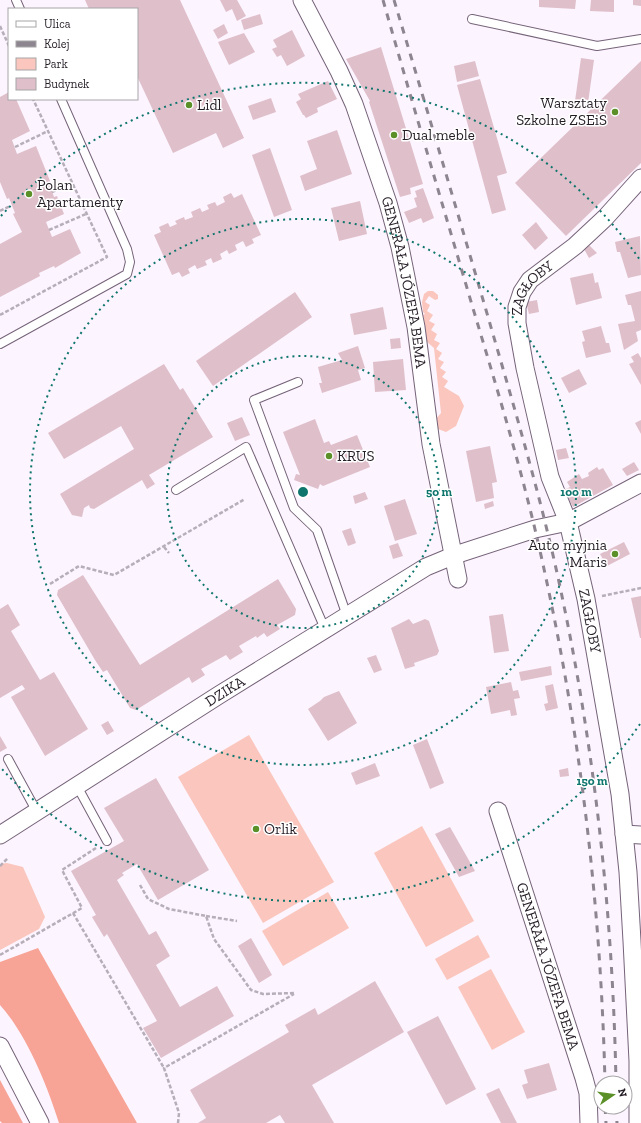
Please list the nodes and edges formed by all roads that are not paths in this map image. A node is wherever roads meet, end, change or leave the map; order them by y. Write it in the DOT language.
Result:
graph roads {
  1 [pos="302,0"];
  2 [pos="472,19"];
  3 [pos="641,39"];
  4 [pos="61,100"];
  5 [pos="641,178"];
  6 [pos="0,344"];
  7 [pos="298,382"];
  8 [pos="641,483"];
  9 [pos="176,490"];
  10 [pos="568,522"];
  11 [pos="455,555"];
  12 [pos="458,578"];
  13 [pos="347,616"];
  14 [pos="325,629"];
  15 [pos="8,759"];
  16 [pos="77,786"];
  17 [pos="498,811"];
  18 [pos="37,812"];
  19 [pos="624,834"];
  20 [pos="0,835"];
  21 [pos="641,835"];
  22 [pos="107,841"];
  23 [pos="638,1019"];
  24 [pos="0,1046"];
  25 [pos="40,1123"];
  26 [pos="589,1123"];
  27 [pos="638,1123"];
  1 -- 11 [label="street, GENERAŁA JÓZEFA BEMA"];
  2 -- 3 [label="lane"];
  4 -- 6 [label="lane"];
  5 -- 10 [label="street, ZAGŁOBY"];
  7 -- 13 [label="lane"];
  8 -- 10 [label="street, DZIKA"];
  9 -- 14 [label="lane"];
  10 -- 11 [label="street, DZIKA"];
  10 -- 19 [label="street, ZAGŁOBY"];
  11 -- 12 [label="street, GENERAŁA JÓZEFA BEMA"];
  11 -- 13 [label="street, DZIKA"];
  13 -- 14 [label="street, DZIKA"];
  14 -- 16 [label="street, DZIKA"];
  15 -- 18 [label="lane"];
  16 -- 18 [label="street, DZIKA"];
  16 -- 22 [label="lane"];
  17 -- 26 [label="street, GENERAŁA JÓZEFA BEMA"];
  18 -- 20 [label="street, DZIKA"];
  19 -- 21 [label="street"];
  19 -- 23 [label="street, ZAGŁOBY"];
  23 -- 27 [label="street, ZAGŁOBY"];
  24 -- 25 [label="street"];
}
